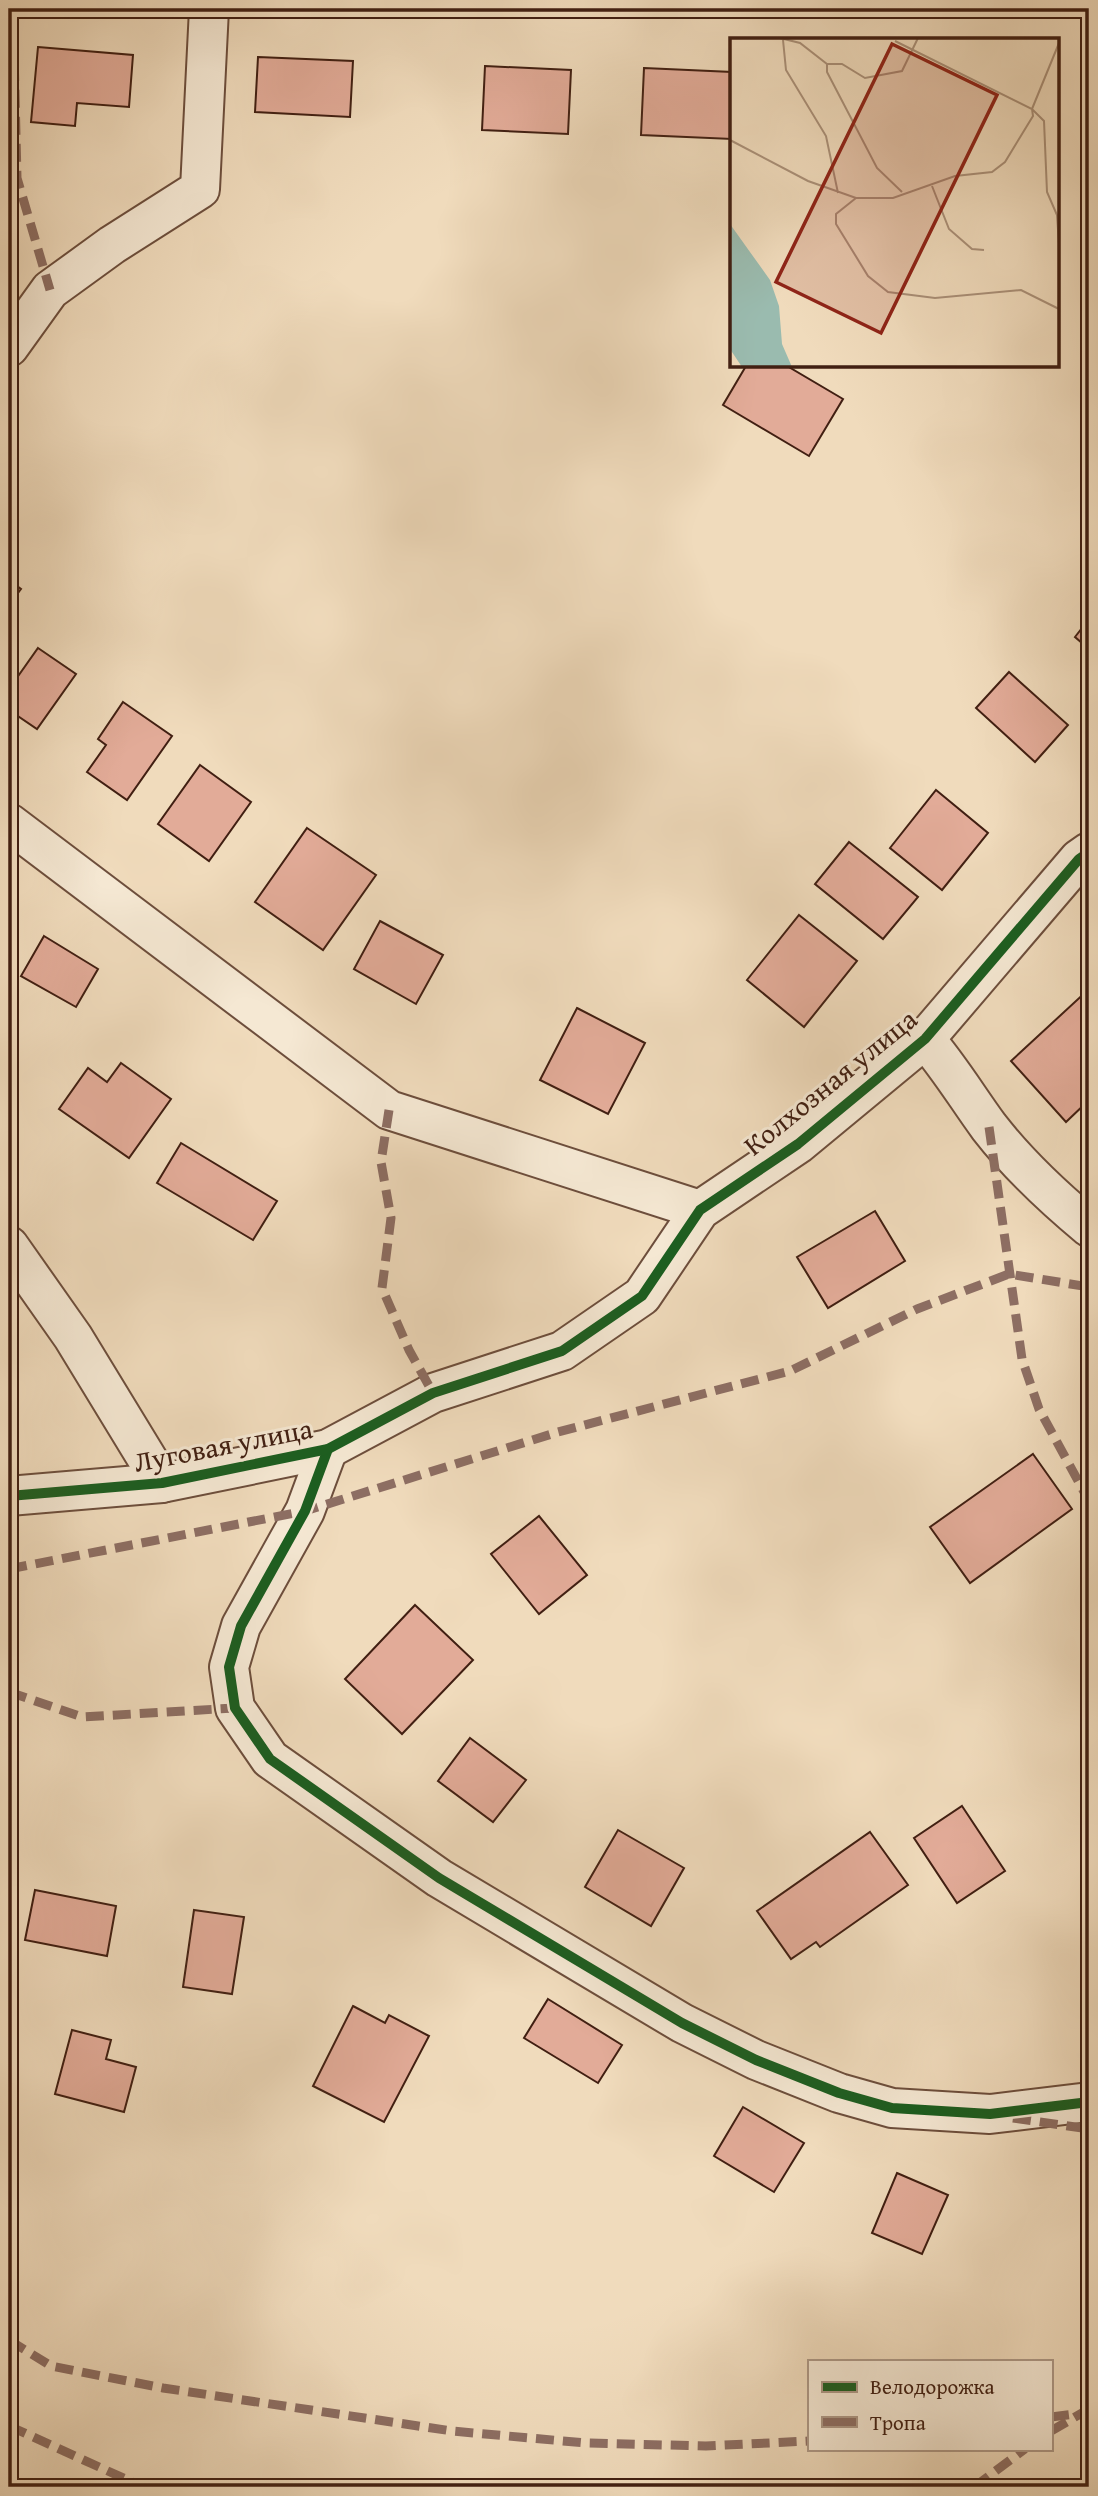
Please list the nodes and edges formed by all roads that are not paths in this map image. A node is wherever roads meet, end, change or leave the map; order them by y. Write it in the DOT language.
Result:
graph roads {
  1 [pos="209,9"];
  2 [pos="9,347"];
  3 [pos="9,823"];
  4 [pos="1089,852"];
  5 [pos="925,1039"];
  6 [pos="700,1210"];
  7 [pos="1089,1227"];
  8 [pos="9,1246"];
  9 [pos="328,1449"];
  10 [pos="162,1483"];
  11 [pos="9,1496"];
  12 [pos="1089,2102"];
  1 -- 2 [label="street"];
  3 -- 6 [label="street"];
  4 -- 5 [label="street, Колхозная улица"];
  5 -- 6 [label="street, Колхозная улица"];
  5 -- 7 [label="street"];
  6 -- 9 [label="street, Луговая улица"];
  8 -- 10 [label="street"];
  9 -- 10 [label="street, Луговая улица"];
  9 -- 12 [label="street"];
  10 -- 11 [label="street, Луговая улица"];
}
